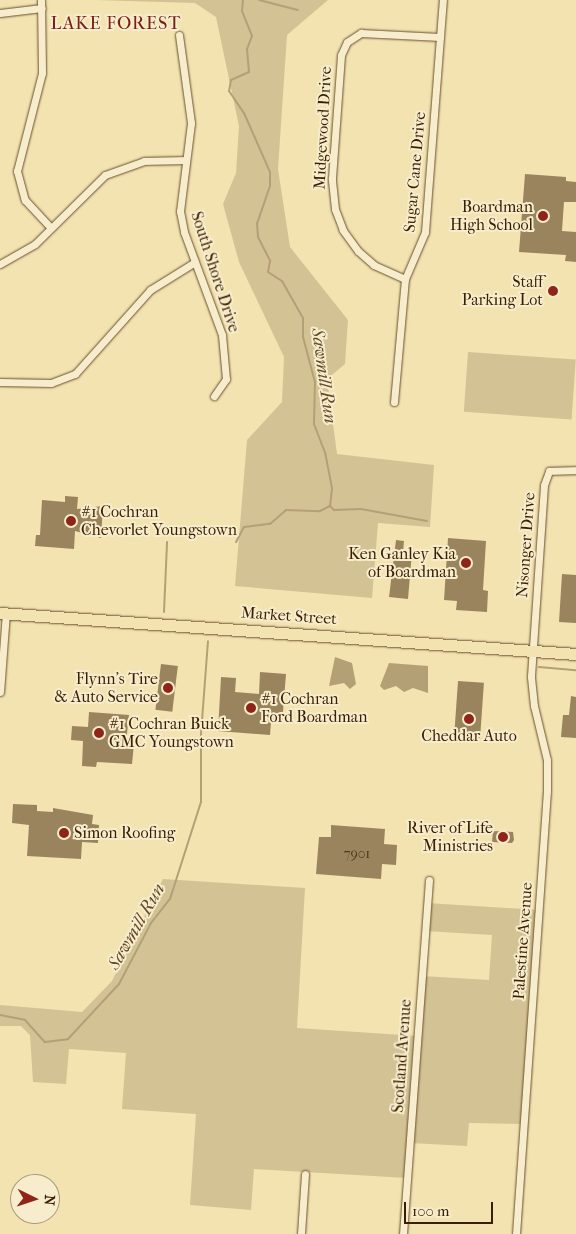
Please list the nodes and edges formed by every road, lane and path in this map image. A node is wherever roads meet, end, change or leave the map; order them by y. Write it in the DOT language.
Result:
graph roads {
  1 [pos="41,0"];
  2 [pos="443,0"];
  3 [pos="42,8"];
  4 [pos="0,13"];
  5 [pos="179,35"];
  6 [pos="440,37"];
  7 [pos="185,160"];
  8 [pos="50,227"];
  9 [pos="195,262"];
  10 [pos="0,264"];
  11 [pos="405,279"];
  12 [pos="0,382"];
  13 [pos="214,396"];
  14 [pos="394,402"];
  15 [pos="576,470"];
  16 [pos="3,613"];
  17 [pos="533,650"];
  18 [pos="576,654"];
  19 [pos="0,692"];
  20 [pos="428,880"];
  21 [pos="305,1174"];
  22 [pos="301,1234"];
  23 [pos="404,1234"];
  24 [pos="516,1234"];
  1 -- 3 [label="street"];
  2 -- 6 [label="street, Sugar Cane Drive"];
  3 -- 4 [label="street"];
  3 -- 8 [label="street"];
  5 -- 7 [label="street, South Shore Drive"];
  6 -- 11 [label="street, Sugar Cane Drive"];
  6 -- 11 [label="street, Midgewood Drive"];
  7 -- 8 [label="street"];
  7 -- 9 [label="street, South Shore Drive"];
  8 -- 10 [label="street"];
  9 -- 12 [label="street"];
  9 -- 13 [label="street, South Shore Drive"];
  11 -- 14 [label="street, Sugar Cane Drive"];
  15 -- 17 [label="street, Nisonger Drive"];
  16 -- 17 [label="main road, Market Street"];
  16 -- 19 [label="street"];
  17 -- 18 [label="main road, Market Street"];
  17 -- 24 [label="street, Palestine Avenue"];
  20 -- 23 [label="street, Scotland Avenue"];
  21 -- 22 [label="street"];
}
